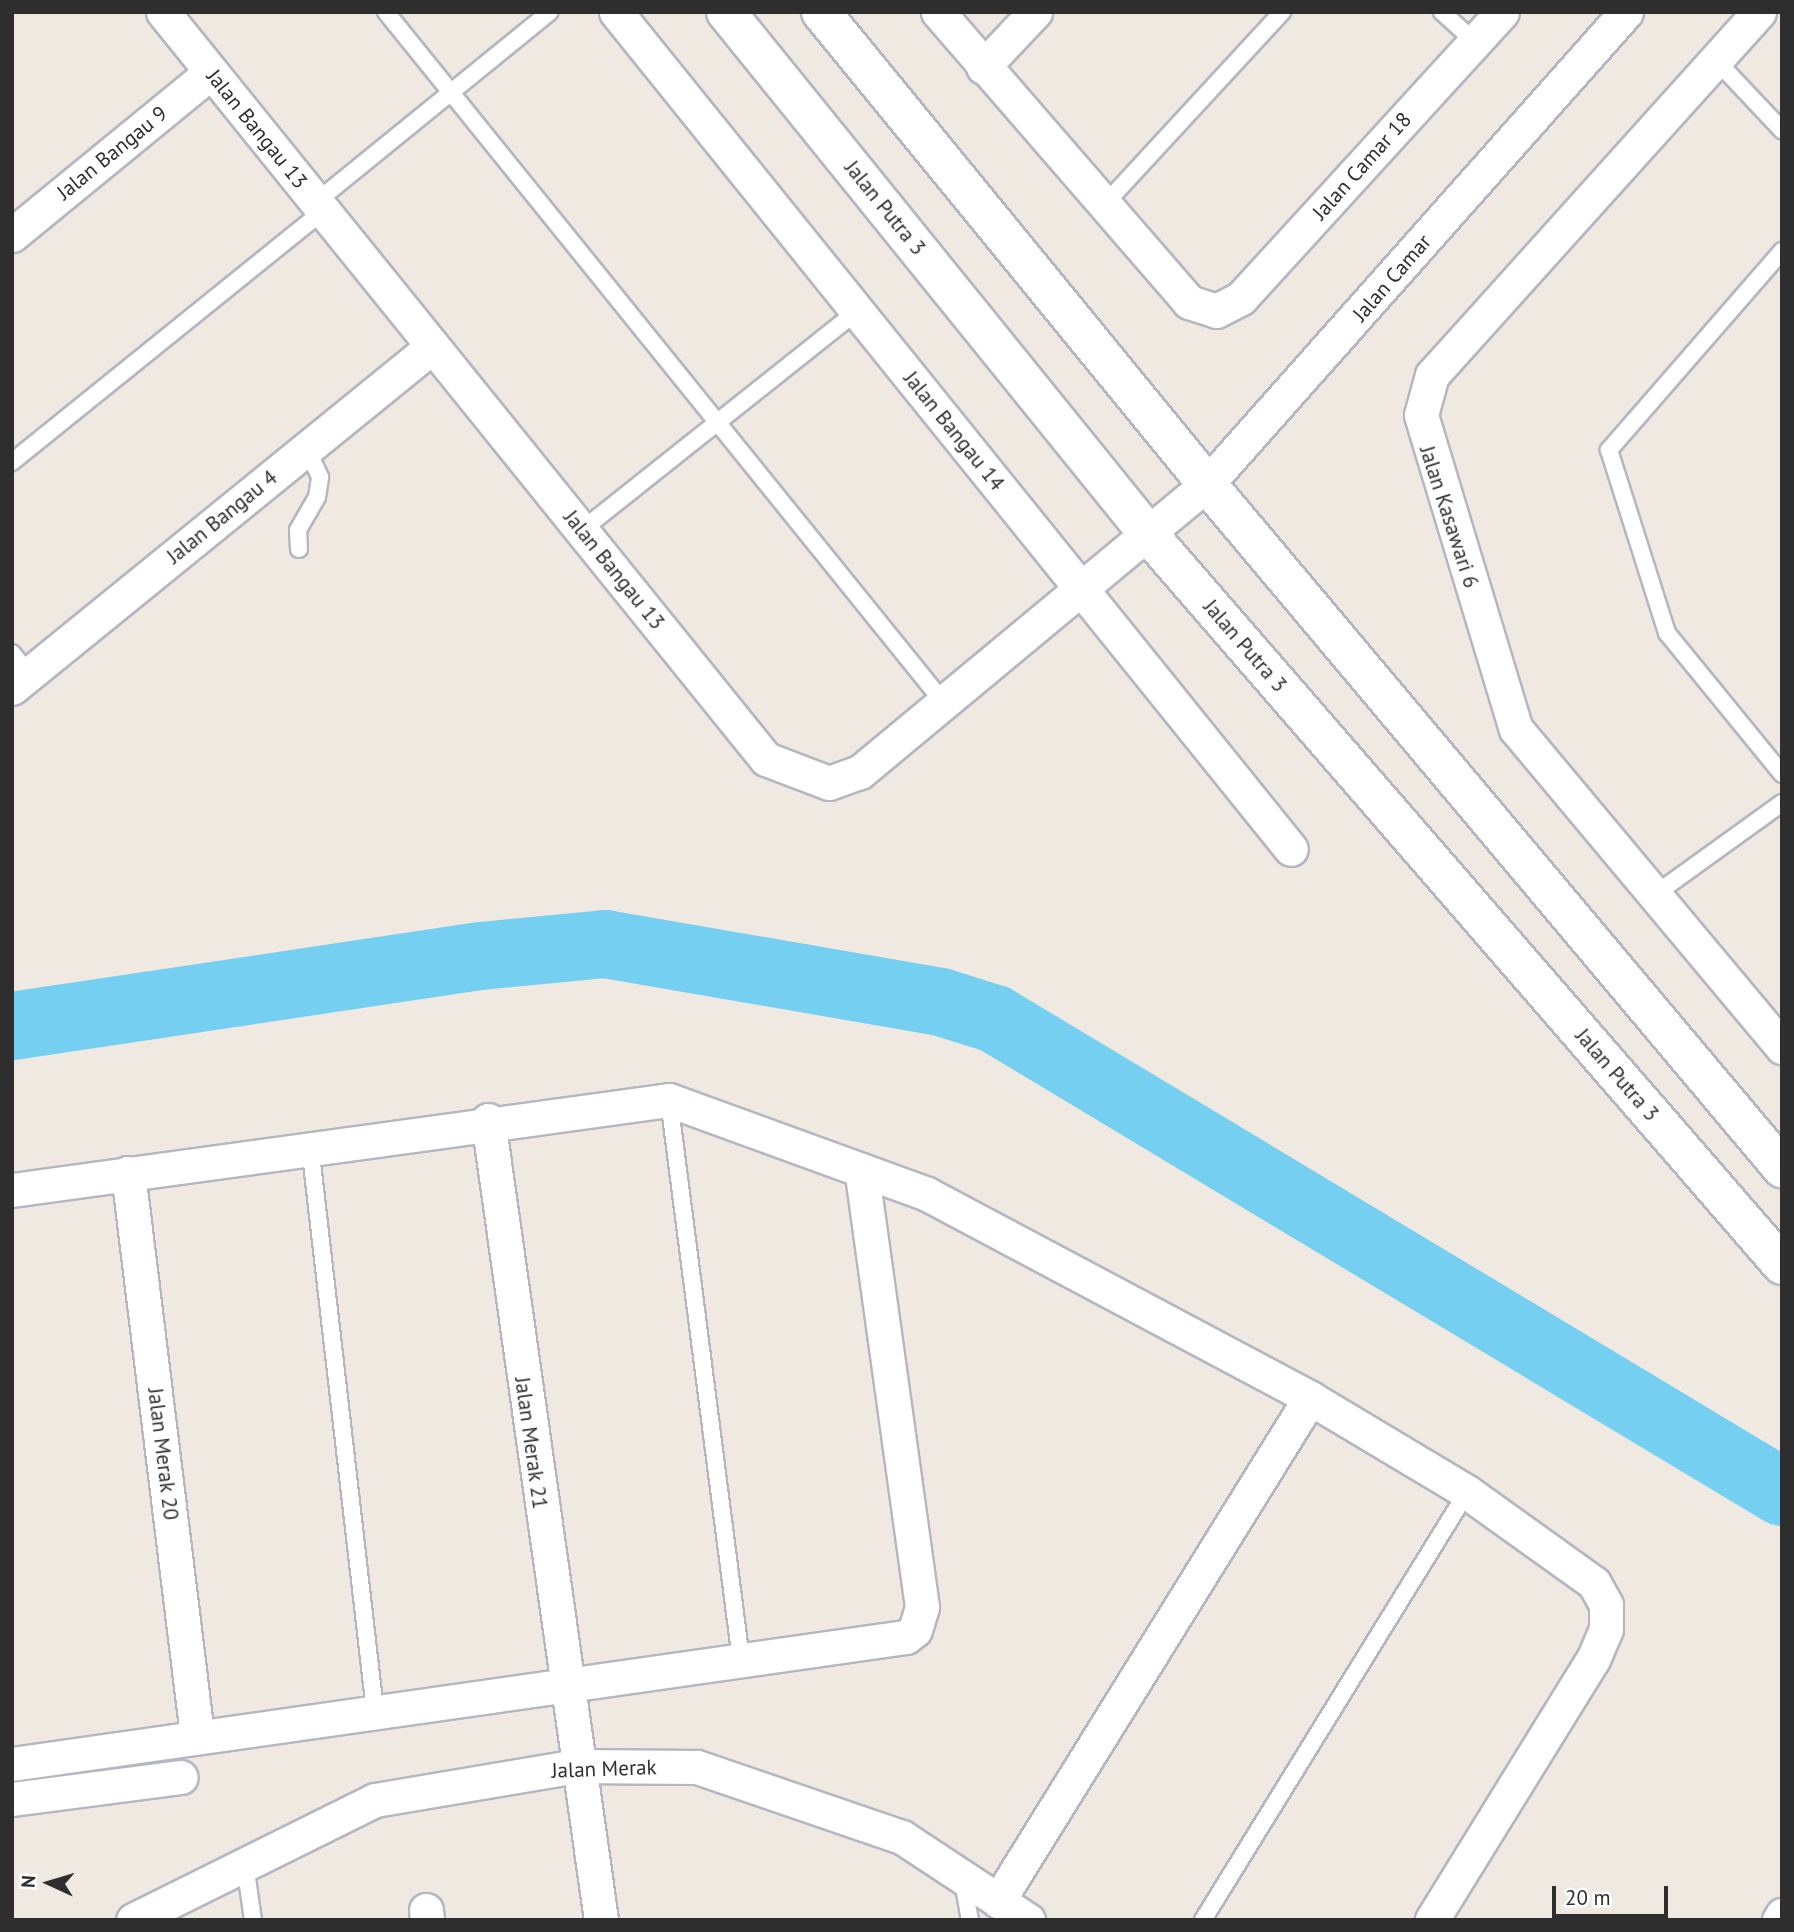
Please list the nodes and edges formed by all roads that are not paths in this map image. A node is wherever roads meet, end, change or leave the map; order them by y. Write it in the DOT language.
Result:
graph roads {
  1 [pos="163,12"];
  2 [pos="386,12"];
  3 [pos="550,12"];
  4 [pos="616,12"];
  5 [pos="726,12"];
  6 [pos="821,12"];
  7 [pos="938,12"];
  8 [pos="1035,12"];
  9 [pos="1282,12"];
  10 [pos="1442,12"];
  11 [pos="1503,12"];
  12 [pos="1626,12"];
  13 [pos="1759,12"];
  14 [pos="1475,42"];
  15 [pos="1715,59"];
  16 [pos="982,67"];
  17 [pos="211,72"];
  18 [pos="451,93"];
  19 [pos="1782,130"];
  20 [pos="1104,205"];
  21 [pos="320,206"];
  22 [pos="12,234"];
  23 [pos="1782,251"];
  24 [pos="857,311"];
  25 [pos="433,346"];
  26 [pos="717,422"];
  27 [pos="307,449"];
  28 [pos="12,462"];
  29 [pos="1207,485"];
  30 [pos="582,530"];
  31 [pos="1149,535"];
  32 [pos="299,549"];
  33 [pos="1082,590"];
  34 [pos="18,672"];
  35 [pos="944,703"];
  36 [pos="1782,774"];
  37 [pos="1782,803"];
  38 [pos="1291,849"];
  39 [pos="1657,893"];
  40 [pos="1782,1047"];
  41 [pos="669,1100"];
  42 [pos="488,1120"];
  43 [pos="310,1146"];
  44 [pos="1782,1168"];
  45 [pos="861,1170"];
  46 [pos="128,1173"];
  47 [pos="12,1190"];
  48 [pos="1782,1265"];
  49 [pos="1310,1398"];
  50 [pos="1467,1492"];
  51 [pos="741,1660"];
  52 [pos="563,1685"];
  53 [pos="375,1710"];
  54 [pos="197,1735"];
  55 [pos="12,1764"];
  56 [pos="575,1766"];
  57 [pos="181,1777"];
  58 [pos="12,1799"];
  59 [pos="245,1864"];
  60 [pos="963,1878"];
  61 [pos="998,1901"];
  62 [pos="133,1920"];
  63 [pos="253,1920"];
  64 [pos="601,1920"];
  65 [pos="970,1920"];
  66 [pos="1028,1920"];
  67 [pos="1203,1920"];
  68 [pos="1432,1920"];
  1 -- 17 [label="street, Jalan Bangau 13"];
  2 -- 18 [label="lane"];
  3 -- 18 [label="lane"];
  4 -- 24 [label="street, Jalan Bangau 14"];
  5 -- 31 [label="street, Jalan Putra 3"];
  6 -- 29 [label="street"];
  7 -- 16 [label="street"];
  8 -- 16 [label="street"];
  9 -- 20 [label="lane"];
  10 -- 14 [label="lane"];
  11 -- 14 [label="street, Jalan Camar 18"];
  12 -- 29 [label="street, Jalan Camar"];
  13 -- 15 [label="street, Jalan Kasawari 6"];
  14 -- 20 [label="street, Jalan Camar 18"];
  15 -- 19 [label="lane"];
  15 -- 39 [label="street, Jalan Kasawari 6"];
  16 -- 20 [label="street"];
  17 -- 21 [label="street, Jalan Bangau 13"];
  17 -- 22 [label="street, Jalan Bangau 9"];
  18 -- 21 [label="lane"];
  18 -- 26 [label="lane"];
  21 -- 25 [label="street, Jalan Bangau 13"];
  21 -- 28 [label="lane"];
  23 -- 36 [label="lane"];
  24 -- 26 [label="lane"];
  24 -- 33 [label="street, Jalan Bangau 14"];
  25 -- 27 [label="street, Jalan Bangau 4"];
  25 -- 30 [label="street, Jalan Bangau 13"];
  26 -- 30 [label="lane"];
  26 -- 35 [label="lane"];
  27 -- 32 [label="lane"];
  27 -- 34 [label="street, Jalan Bangau 4"];
  29 -- 31 [label="street, Jalan Camar"];
  29 -- 44 [label="street"];
  30 -- 35 [label="street, Jalan Bangau 13"];
  31 -- 33 [label="street, Jalan Bangau 13"];
  31 -- 48 [label="street, Jalan Putra 3"];
  33 -- 35 [label="street, Jalan Bangau 13"];
  33 -- 38 [label="street, Jalan Bangau 14"];
  37 -- 39 [label="lane"];
  39 -- 40 [label="street, Jalan Kasawari 6"];
  41 -- 42 [label="street"];
  41 -- 45 [label="street"];
  41 -- 51 [label="lane"];
  42 -- 43 [label="street"];
  42 -- 52 [label="street, Jalan Merak 21"];
  43 -- 46 [label="street"];
  43 -- 53 [label="lane"];
  45 -- 49 [label="street"];
  45 -- 51 [label="street"];
  46 -- 47 [label="street"];
  46 -- 54 [label="street, Jalan Merak 20"];
  49 -- 50 [label="street"];
  49 -- 61 [label="street"];
  50 -- 67 [label="lane"];
  50 -- 68 [label="street"];
  51 -- 52 [label="street"];
  52 -- 53 [label="street"];
  52 -- 56 [label="street, Jalan Merak 21"];
  53 -- 54 [label="street"];
  54 -- 55 [label="street"];
  56 -- 59 [label="street, Jalan Merak"];
  56 -- 60 [label="street, Jalan Merak"];
  56 -- 64 [label="street, Jalan Merak 21"];
  57 -- 58 [label="street"];
  59 -- 62 [label="street, Jalan Merak"];
  59 -- 63 [label="lane"];
  60 -- 61 [label="street, Jalan Merak"];
  60 -- 65 [label="lane"];
  61 -- 66 [label="street, Jalan Merak"];
}
